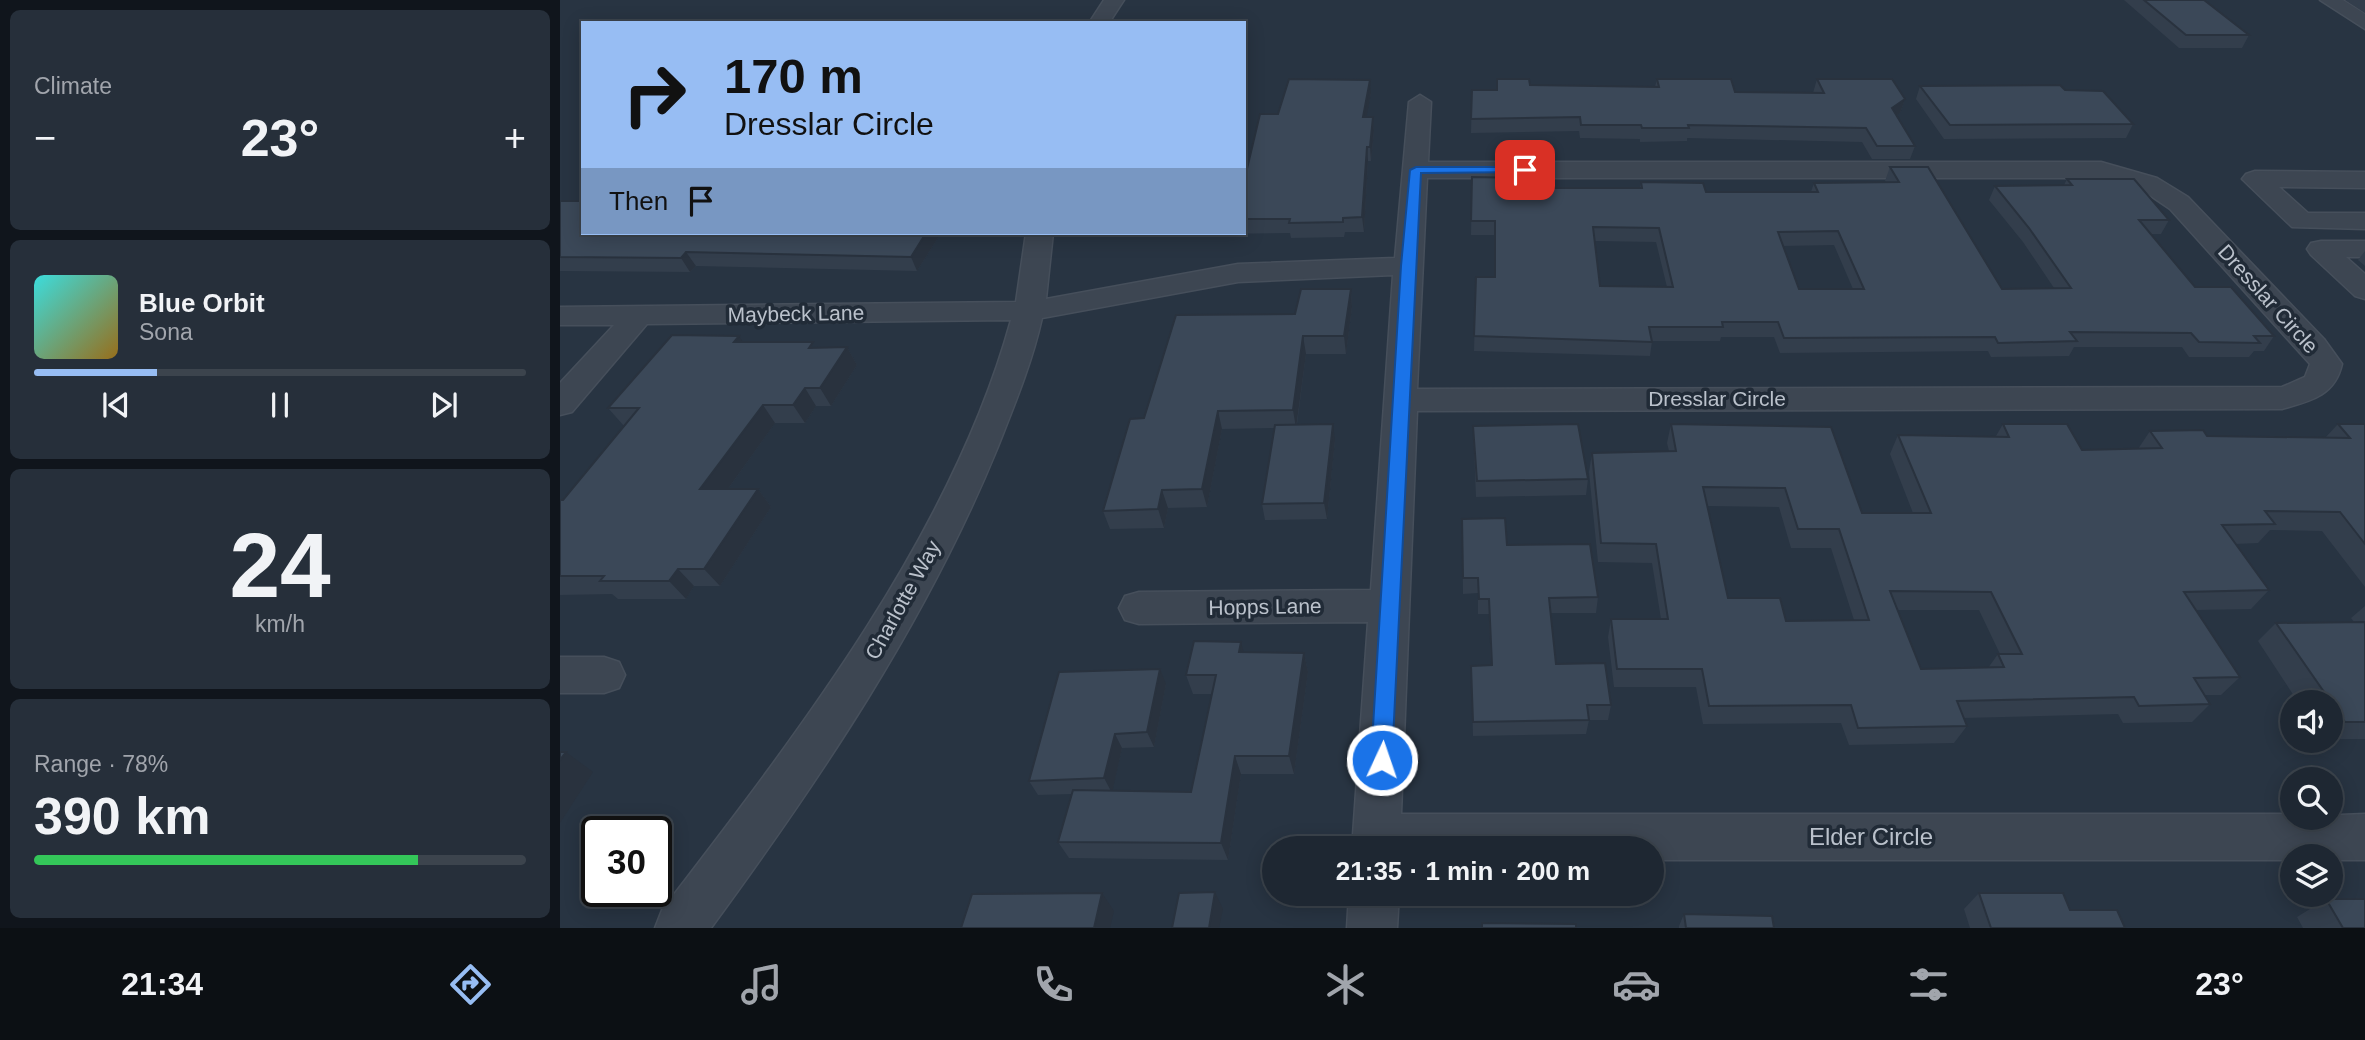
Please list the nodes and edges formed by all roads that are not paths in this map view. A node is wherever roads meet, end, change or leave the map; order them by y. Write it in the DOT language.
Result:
graph roads {
  1 [pos="2330,0"];
  2 [pos="1124,8"];
  3 [pos="1102,21"];
  4 [pos="2365,23"];
  5 [pos="1420,102"];
  6 [pos="1416,170"];
  7 [pos="2365,180"];
  8 [pos="2365,221"];
  9 [pos="1039,235"];
  10 [pos="2365,249"];
  11 [pos="1408,266"];
  12 [pos="2365,290"];
  13 [pos="1031,311"];
  14 [pos="560,316"];
  15 [pos="638,316"];
  16 [pos="1403,400"];
  17 [pos="560,404"];
  18 [pos="1391,606"];
  19 [pos="1139,608"];
  20 [pos="560,675"];
  21 [pos="604,675"];
  22 [pos="1377,836"];
  23 [pos="2365,837"];
  24 [pos="1664,841"];
  25 [pos="1373,906"];
  26 [pos="680,928"];
  27 [pos="1372,928"];
  1 -- 4 [label="street"];
  2 -- 3 [label="street"];
  5 -- 6 [label="street"];
  6 -- 11 [label="street"];
  6 -- 16 [label="street, Dresslar Circle"];
  7 -- 8 [label="street"];
  9 -- 13 [label="street, Charlotte Way"];
  10 -- 12 [label="street"];
  11 -- 13 [label="street, Maybeck Lane"];
  11 -- 16 [label="street"];
  13 -- 15 [label="street, Maybeck Lane"];
  13 -- 26 [label="street, Charlotte Way"];
  14 -- 15 [label="street, Maybeck Lane"];
  15 -- 17 [label="street"];
  16 -- 18 [label="street"];
  18 -- 19 [label="street, Hopps Lane"];
  18 -- 22 [label="street"];
  20 -- 21 [label="street"];
  23 -- 24 [label="street, Elder Circle"];
  25 -- 27 [label="street"];
}
